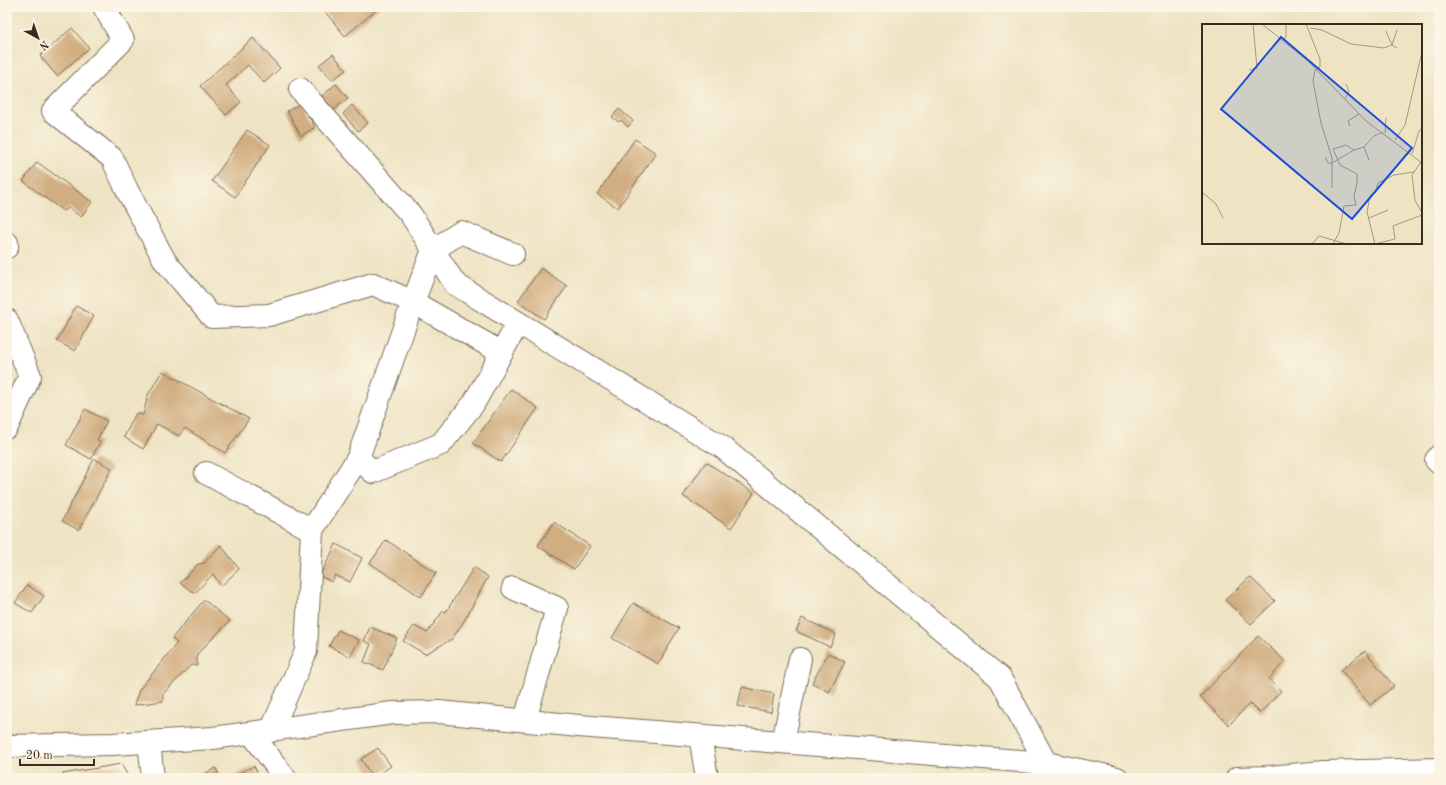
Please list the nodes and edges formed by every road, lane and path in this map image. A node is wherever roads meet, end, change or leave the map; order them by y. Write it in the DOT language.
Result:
graph roads {
  1 [pos="104,7"];
  2 [pos="300,89"];
  3 [pos="7,243"];
  4 [pos="7,247"];
  5 [pos="433,250"];
  6 [pos="513,254"];
  7 [pos="413,302"];
  8 [pos="7,320"];
  9 [pos="518,323"];
  10 [pos="502,353"];
  11 [pos="7,427"];
  12 [pos="1439,456"];
  13 [pos="358,458"];
  14 [pos="1439,463"];
  15 [pos="206,473"];
  16 [pos="312,530"];
  17 [pos="513,588"];
  18 [pos="800,659"];
  19 [pos="525,720"];
  20 [pos="262,732"];
  21 [pos="700,736"];
  22 [pos="149,742"];
  23 [pos="784,742"];
  24 [pos="7,746"];
  25 [pos="1439,769"];
  26 [pos="1044,771"];
  27 [pos="1414,774"];
  28 [pos="152,778"];
  29 [pos="285,778"];
  30 [pos="707,778"];
  31 [pos="1118,778"];
  32 [pos="1237,778"];
  1 -- 7 [label="street"];
  2 -- 5 [label="street"];
  3 -- 4 [label="street"];
  5 -- 6 [label="street"];
  5 -- 7 [label="street"];
  5 -- 9 [label="street"];
  7 -- 10 [label="street"];
  7 -- 13 [label="street"];
  8 -- 11 [label="street"];
  9 -- 10 [label="street"];
  9 -- 26 [label="street"];
  10 -- 13 [label="street"];
  12 -- 14 [label="street"];
  13 -- 16 [label="street"];
  15 -- 16 [label="street"];
  16 -- 20 [label="street"];
  17 -- 19 [label="street"];
  18 -- 23 [label="street"];
  19 -- 20 [label="street"];
  19 -- 21 [label="street"];
  20 -- 22 [label="street"];
  20 -- 29 [label="street"];
  21 -- 23 [label="street"];
  21 -- 30 [label="street"];
  22 -- 24 [label="street"];
  22 -- 28 [label="street"];
  23 -- 26 [label="street"];
  25 -- 27 [label="street"];
  26 -- 31 [label="street"];
  27 -- 32 [label="street"];
}
